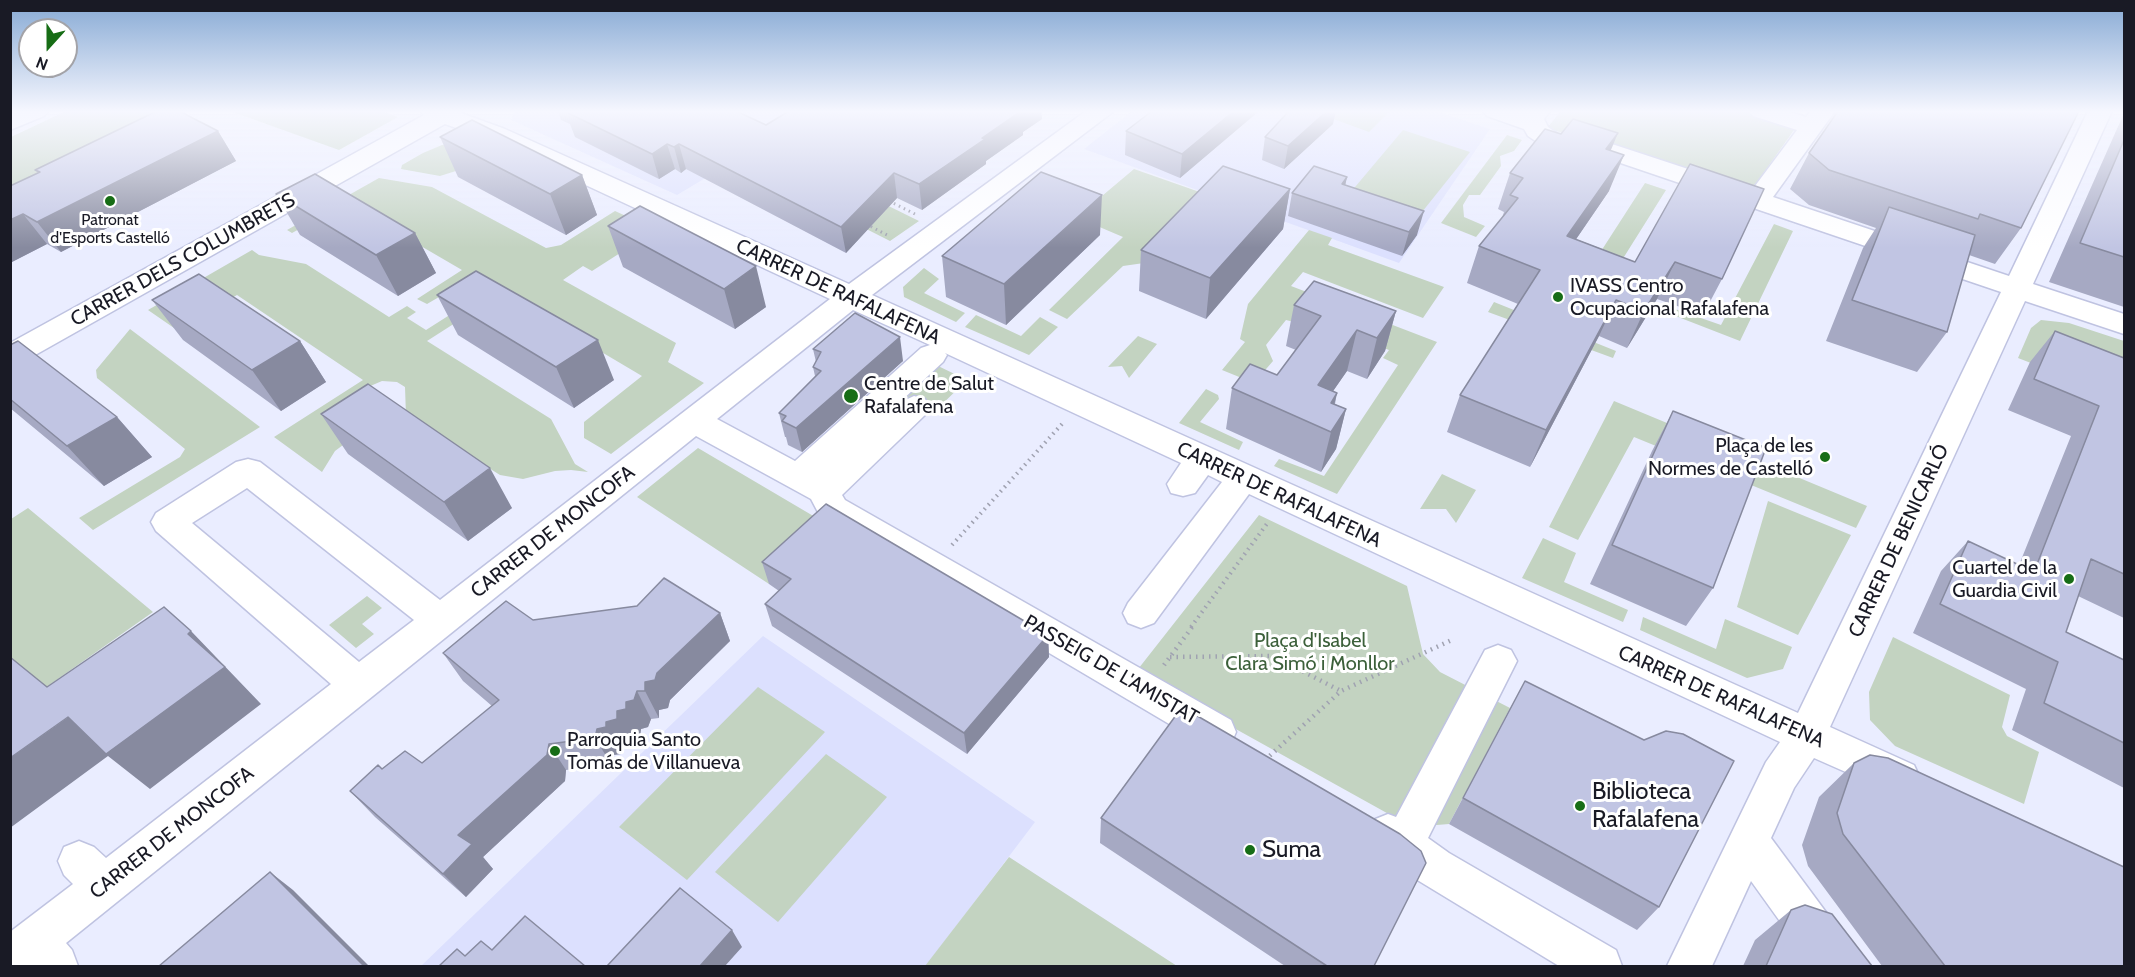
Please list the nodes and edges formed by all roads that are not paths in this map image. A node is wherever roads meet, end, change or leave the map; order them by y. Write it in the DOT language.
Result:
graph roads {
  1 [pos="365,157"];
  2 [pos="545,157"];
  3 [pos="1040,157"];
  4 [pos="1601,157"];
  5 [pos="1626,157"];
  6 [pos="1787,157"];
  7 [pos="2079,157"];
  8 [pos="1757,202"];
  9 [pos="2017,288"];
  10 [pos="849,298"];
  11 [pos="2124,324"];
  12 [pos="932,355"];
  13 [pos="10,356"];
  14 [pos="914,407"];
  15 [pos="694,420"];
  16 [pos="1243,478"];
  17 [pos="811,485"];
  18 [pos="1141,613"];
  19 [pos="440,621"];
  20 [pos="1498,662"];
  21 [pos="359,685"];
  22 [pos="1807,736"];
  23 [pos="1264,761"];
  24 [pos="1926,790"];
  25 [pos="1364,820"];
  26 [pos="1748,842"];
  27 [pos="1404,843"];
  28 [pos="34,956"];
  29 [pos="1600,966"];
  30 [pos="1689,966"];
  31 [pos="1838,966"];
  1 -- 13 [label="street, CARRER DELS COLUMBRETS"];
  2 -- 10 [label="street, CARRER DE RAFALAFENA"];
  3 -- 10 [label="street, CARRER DE MONCOFA"];
  4 -- 8 [label="street"];
  5 -- 8 [label="street"];
  6 -- 8 [label="street"];
  7 -- 9 [label="street, CARRER DE BENICARLÓ"];
  8 -- 9 [label="street"];
  9 -- 11 [label="street"];
  9 -- 22 [label="street, CARRER DE BENICARLÓ"];
  10 -- 15 [label="street, CARRER DE MONCOFA"];
  10 -- 16 [label="street, CARRER DE RAFALAFENA"];
  12 -- 17 [label="street"];
  14 -- 17 [label="street"];
  15 -- 17 [label="street"];
  15 -- 19 [label="street, CARRER DE MONCOFA"];
  16 -- 18 [label="street"];
  16 -- 22 [label="street, CARRER DE RAFALAFENA"];
  17 -- 23 [label="street, PASSEIG DE L'AMISTAT"];
  19 -- 21 [label="street, CARRER DE MONCOFA"];
  19 -- 21 [label="street"];
  20 -- 27 [label="street"];
  21 -- 28 [label="street, CARRER DE MONCOFA"];
  22 -- 24 [label="street, CARRER DE RAFALAFENA"];
  22 -- 26 [label="street, CARRER DE BENICARLÓ"];
  25 -- 27 [label="street"];
  26 -- 30 [label="street, CARRER DE BENICARLÓ"];
  26 -- 31 [label="street"];
  27 -- 29 [label="street"];
}
